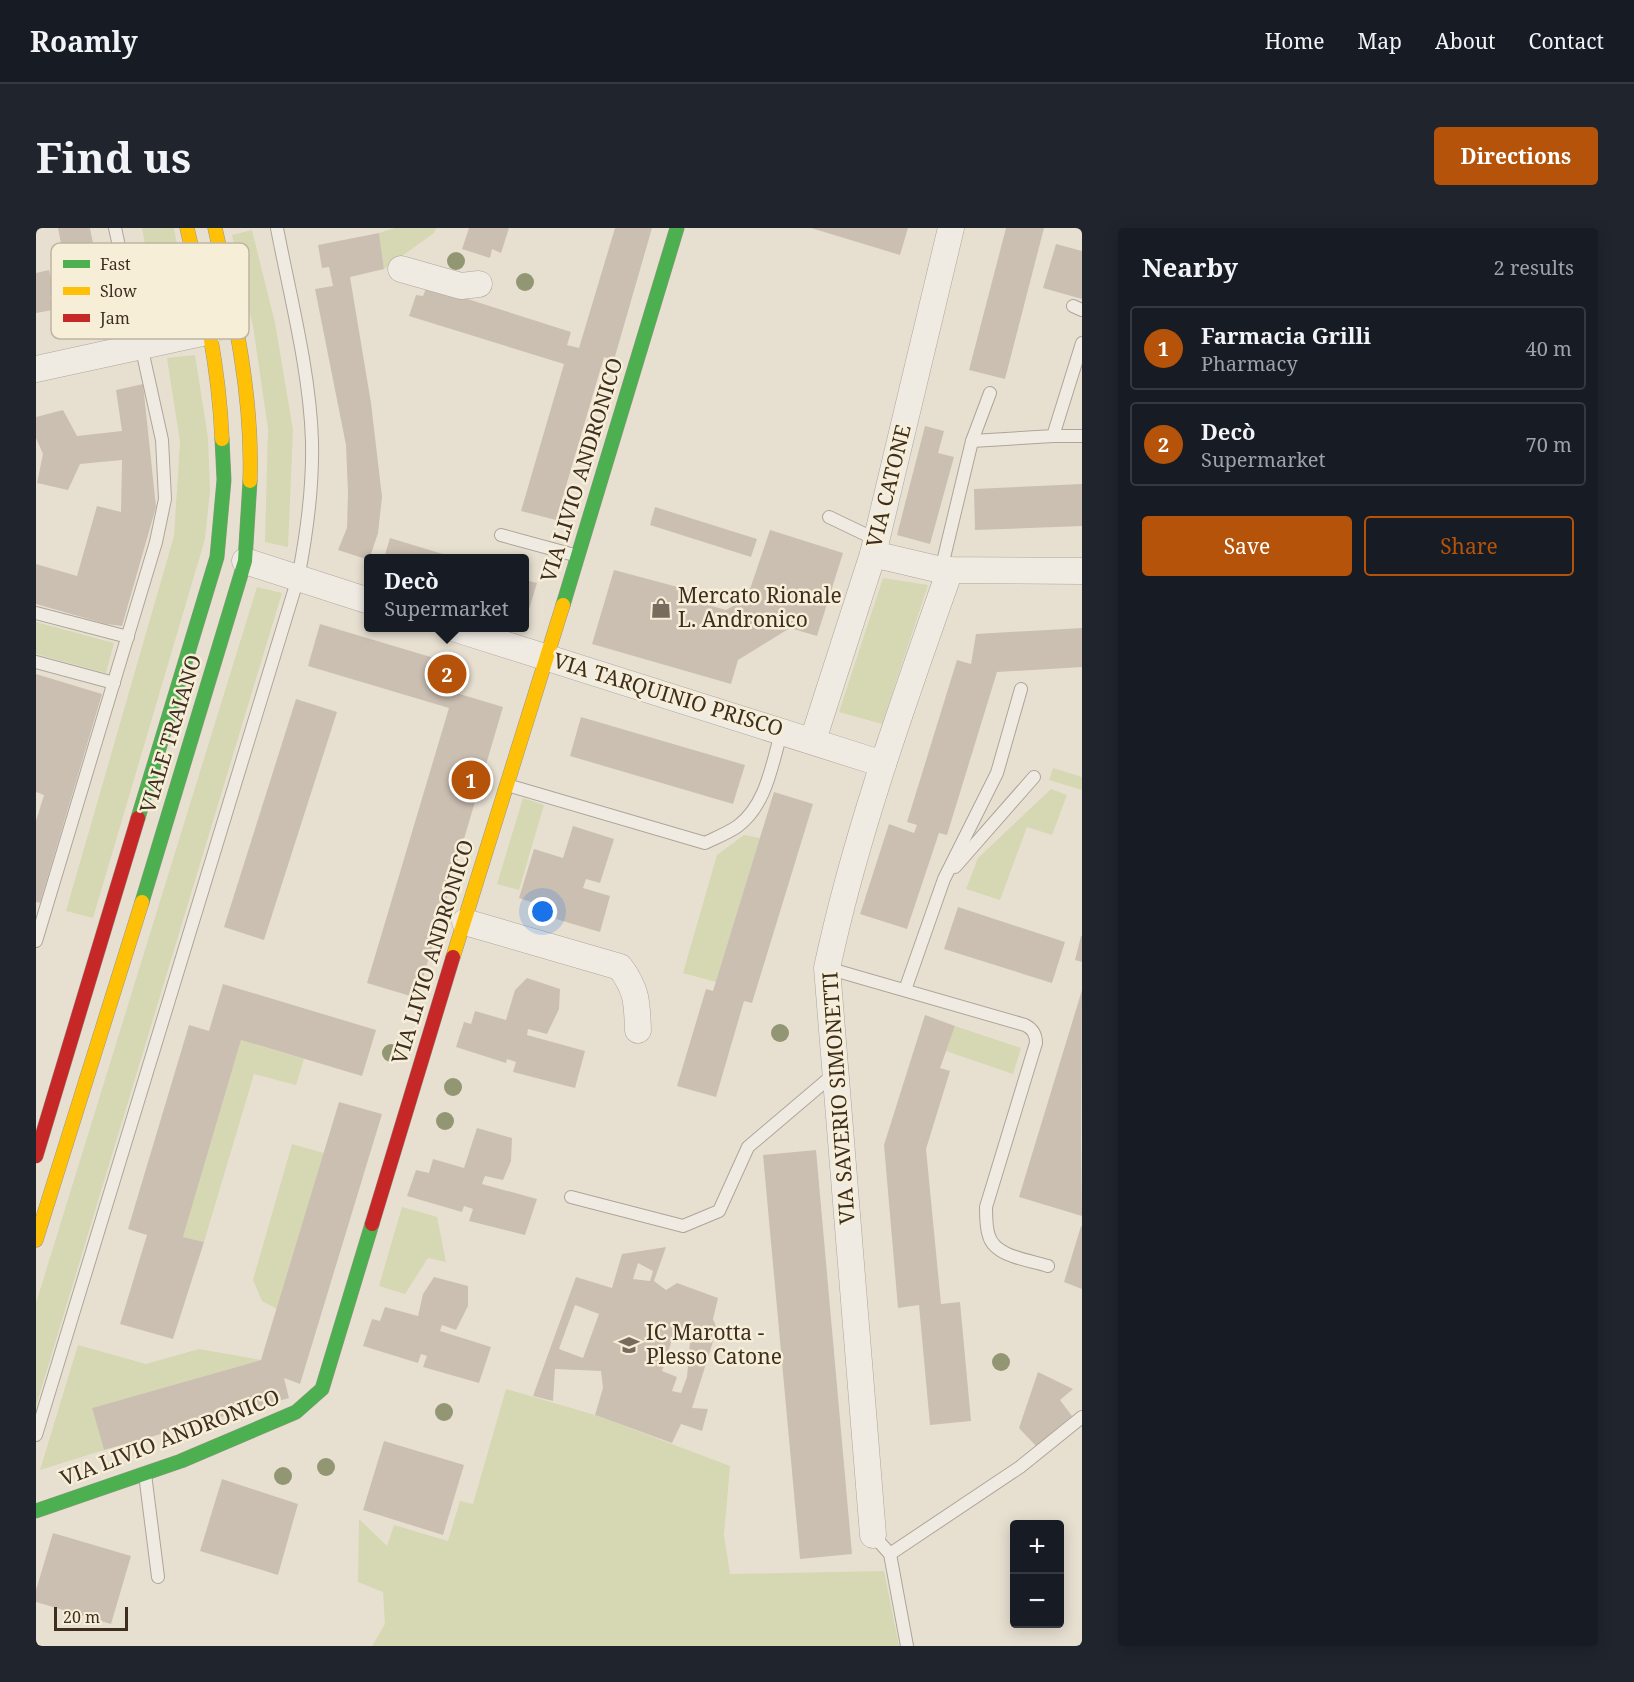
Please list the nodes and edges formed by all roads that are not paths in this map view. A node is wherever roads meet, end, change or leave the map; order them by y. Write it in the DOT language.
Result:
graph roads {
  1 [pos="115,228"];
  2 [pos="187,228"];
  3 [pos="215,228"];
  4 [pos="277,228"];
  5 [pos="677,228"];
  6 [pos="951,228"];
  7 [pos="118,243"];
  8 [pos="190,243"];
  9 [pos="218,243"];
  10 [pos="400,269"];
  11 [pos="479,284"];
  12 [pos="140,339"];
  13 [pos="174,339"];
  14 [pos="212,339"];
  15 [pos="239,339"];
  16 [pos="1082,343"];
  17 [pos="142,346"];
  18 [pos="36,369"];
  19 [pos="990,393"];
  20 [pos="1053,436"];
  21 [pos="1082,436"];
  22 [pos="972,441"];
  23 [pos="829,517"];
  24 [pos="501,535"];
  25 [pos="875,547"];
  26 [pos="579,556"];
  27 [pos="231,559"];
  28 [pos="946,570"];
  29 [pos="1082,571"];
  30 [pos="298,578"];
  31 [pos="364,599"];
  32 [pos="36,613"];
  33 [pos="468,632"];
  34 [pos="128,637"];
  35 [pos="546,657"];
  36 [pos="36,662"];
  37 [pos="114,683"];
  38 [pos="1021,689"];
  39 [pos="782,730"];
  40 [pos="813,740"];
  41 [pos="883,764"];
  42 [pos="1034,777"];
  43 [pos="506,784"];
  44 [pos="944,879"];
  45 [pos="465,921"];
  46 [pos="36,940"];
  47 [pos="827,968"];
  48 [pos="905,990"];
  49 [pos="638,1030"];
  50 [pos="835,1073"];
  51 [pos="36,1156"];
  52 [pos="571,1197"];
  53 [pos="36,1240"];
  54 [pos="1048,1266"];
  55 [pos="1082,1417"];
  56 [pos="36,1435"];
  57 [pos="145,1474"];
  58 [pos="36,1511"];
  59 [pos="873,1535"];
  60 [pos="890,1554"];
  61 [pos="158,1576"];
  62 [pos="907,1646"];
  1 -- 7 [label="lane"];
  2 -- 8 [label="main road, VIALE TRAIANO"];
  3 -- 9 [label="main road, VIALE TRAIANO"];
  4 -- 30 [label="lane"];
  5 -- 26 [label="main road, VIA LIVIO ANDRONICO"];
  6 -- 25 [label="street, VIA CATONE"];
  10 -- 11 [label="street"];
  12 -- 17 [label="lane"];
  13 -- 17 [label="street"];
  14 -- 27 [label="main road, VIALE TRAIANO"];
  15 -- 27 [label="main road, VIALE TRAIANO"];
  16 -- 20 [label="lane"];
  17 -- 18 [label="street"];
  17 -- 34 [label="lane"];
  19 -- 22 [label="lane"];
  20 -- 21 [label="lane"];
  20 -- 22 [label="lane"];
  22 -- 28 [label="lane"];
  23 -- 25 [label="lane"];
  24 -- 26 [label="lane"];
  25 -- 28 [label="street"];
  25 -- 40 [label="street, VIA CATONE"];
  26 -- 35 [label="main road, VIA LIVIO ANDRONICO"];
  27 -- 30 [label="street"];
  27 -- 51 [label="main road, VIALE TRAIANO"];
  27 -- 53 [label="main road, VIALE TRAIANO"];
  28 -- 29 [label="street"];
  28 -- 41 [label="street, VIA SAVERIO SIMONETTI"];
  30 -- 31 [label="street"];
  30 -- 56 [label="lane"];
  32 -- 34 [label="lane"];
  33 -- 35 [label="street, VIA TARQUINIO PRISCO"];
  34 -- 37 [label="lane"];
  35 -- 39 [label="street, VIA TARQUINIO PRISCO"];
  35 -- 43 [label="main road, VIA LIVIO ANDRONICO"];
  36 -- 37 [label="lane"];
  37 -- 46 [label="lane"];
  38 -- 44 [label="lane"];
  39 -- 40 [label="street, VIA TARQUINIO PRISCO"];
  39 -- 43 [label="lane"];
  40 -- 41 [label="street, VIA TARQUINIO PRISCO"];
  41 -- 47 [label="street, VIA SAVERIO SIMONETTI"];
  42 -- 44 [label="lane"];
  43 -- 45 [label="main road, VIA LIVIO ANDRONICO"];
  44 -- 48 [label="lane"];
  45 -- 49 [label="street"];
  45 -- 57 [label="main road, VIA LIVIO ANDRONICO"];
  47 -- 48 [label="lane"];
  47 -- 50 [label="street, VIA SAVERIO SIMONETTI"];
  48 -- 54 [label="lane"];
  50 -- 52 [label="lane"];
  50 -- 59 [label="street, VIA SAVERIO SIMONETTI"];
  55 -- 60 [label="lane"];
  57 -- 58 [label="main road, VIA LIVIO ANDRONICO"];
  57 -- 61 [label="lane"];
  59 -- 60 [label="lane"];
  60 -- 62 [label="lane"];
}
